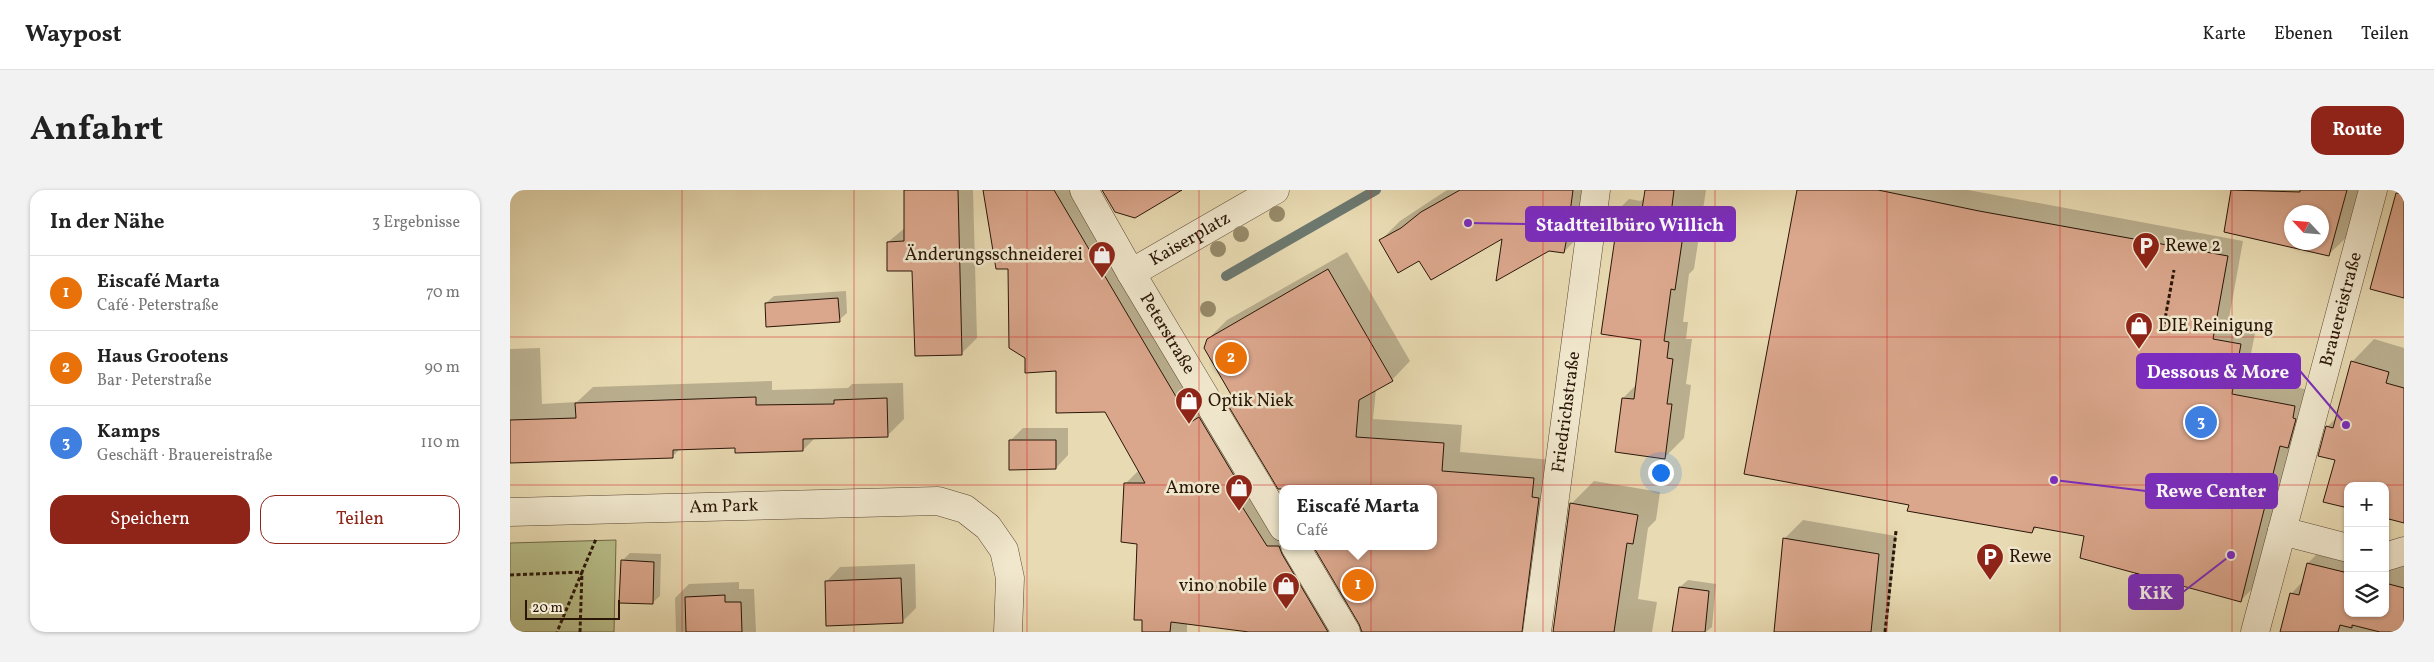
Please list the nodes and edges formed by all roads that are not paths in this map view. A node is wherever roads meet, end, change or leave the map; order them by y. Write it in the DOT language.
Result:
graph roads {
  1 [pos="1084,190"];
  2 [pos="1275,190"];
  3 [pos="1596,190"];
  4 [pos="2373,190"];
  5 [pos="1131,273"];
  6 [pos="510,512"];
  7 [pos="1279,520"];
  8 [pos="2282,531"];
  9 [pos="2344,547"];
  10 [pos="1296,550"];
  11 [pos="2404,551"];
  12 [pos="2389,556"];
  13 [pos="1008,632"];
  14 [pos="1346,632"];
  15 [pos="1537,632"];
  16 [pos="2255,632"];
  1 -- 5 [label="street, Peterstraße"];
  2 -- 5 [label="street, Kaiserplatz"];
  3 -- 15 [label="street, Friedrichstraße"];
  4 -- 8 [label="street, Brauereistraße"];
  5 -- 7 [label="street, Peterstraße"];
  6 -- 13 [label="street, Am Park"];
  8 -- 9 [label="street"];
  8 -- 16 [label="street, Brauereistraße"];
  10 -- 14 [label="street"];
  11 -- 12 [label="street"];
}
